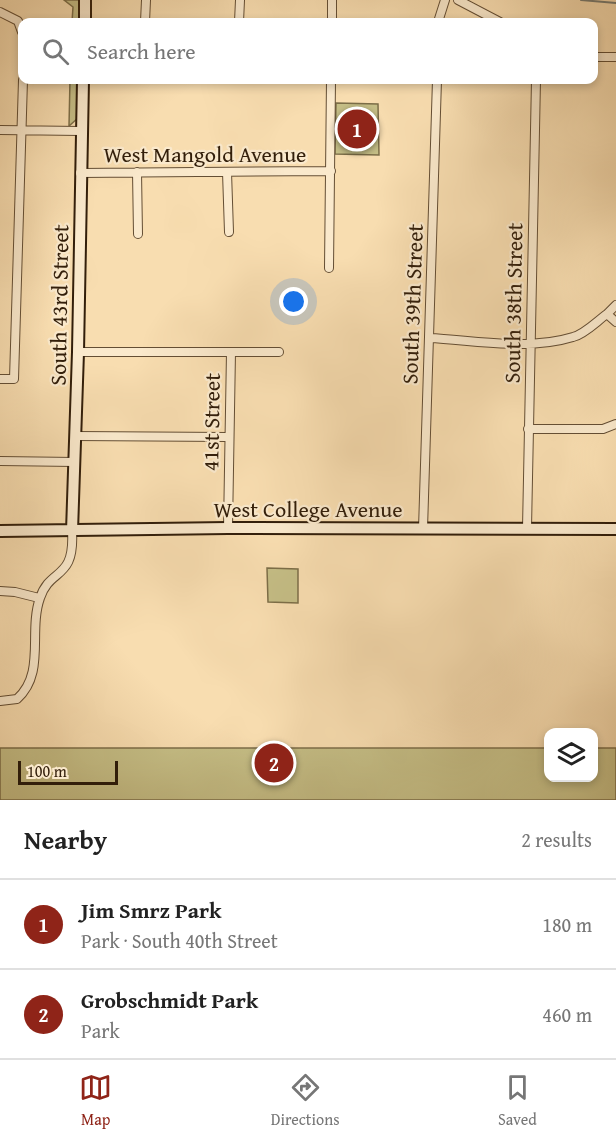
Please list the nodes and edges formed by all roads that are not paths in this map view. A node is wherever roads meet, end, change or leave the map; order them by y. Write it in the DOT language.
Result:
graph roads {
  1 [pos="85,0"];
  2 [pos="146,0"];
  3 [pos="240,0"];
  4 [pos="332,0"];
  5 [pos="445,0"];
  6 [pos="458,0"];
  7 [pos="0,12"];
  8 [pos="85,18"];
  9 [pos="145,18"];
  10 [pos="239,18"];
  11 [pos="332,18"];
  12 [pos="439,18"];
  13 [pos="492,18"];
  14 [pos="18,21"];
  15 [pos="598,57"];
  16 [pos="616,57"];
  17 [pos="23,84"];
  18 [pos="83,84"];
  19 [pos="331,84"];
  20 [pos="437,84"];
  21 [pos="536,84"];
  22 [pos="0,130"];
  23 [pos="22,131"];
  24 [pos="81,131"];
  25 [pos="331,171"];
  26 [pos="137,172"];
  27 [pos="227,172"];
  28 [pos="80,173"];
  29 [pos="229,232"];
  30 [pos="138,234"];
  31 [pos="328,268"];
  32 [pos="616,304"];
  33 [pos="607,314"];
  34 [pos="616,322"];
  35 [pos="429,338"];
  36 [pos="530,343"];
  37 [pos="78,352"];
  38 [pos="231,352"];
  39 [pos="279,352"];
  40 [pos="0,379"];
  41 [pos="616,424"];
  42 [pos="528,429"];
  43 [pos="75,436"];
  44 [pos="228,437"];
  45 [pos="0,460"];
  46 [pos="75,462"];
  47 [pos="228,528"];
  48 [pos="527,528"];
  49 [pos="423,529"];
  50 [pos="616,529"];
  51 [pos="0,531"];
  52 [pos="72,531"];
  53 [pos="0,591"];
  54 [pos="39,598"];
  55 [pos="0,701"];
  1 -- 8 [label="street"];
  2 -- 9 [label="street"];
  3 -- 10 [label="street"];
  4 -- 11 [label="street"];
  5 -- 12 [label="street"];
  6 -- 13 [label="street"];
  7 -- 14 [label="street"];
  15 -- 16 [label="street"];
  17 -- 23 [label="street"];
  18 -- 24 [label="street, South 43rd Street"];
  19 -- 25 [label="street"];
  20 -- 35 [label="street, South 39th Street"];
  21 -- 36 [label="street, South 38th Street"];
  22 -- 23 [label="street"];
  23 -- 24 [label="street"];
  23 -- 40 [label="street"];
  24 -- 28 [label="street, South 43rd Street"];
  25 -- 27 [label="street, West Mangold Avenue"];
  25 -- 31 [label="street"];
  26 -- 27 [label="street, West Mangold Avenue"];
  26 -- 28 [label="street, West Mangold Avenue"];
  26 -- 30 [label="street"];
  27 -- 29 [label="street"];
  28 -- 37 [label="street, South 43rd Street"];
  32 -- 33 [label="street"];
  33 -- 34 [label="street"];
  33 -- 36 [label="street"];
  35 -- 36 [label="street"];
  35 -- 49 [label="street, South 39th Street"];
  36 -- 42 [label="street, South 38th Street"];
  37 -- 38 [label="street"];
  37 -- 43 [label="street, South 43rd Street"];
  38 -- 39 [label="street"];
  38 -- 44 [label="street, 41st Street"];
  41 -- 42 [label="street"];
  42 -- 48 [label="street, South 38th Street"];
  43 -- 44 [label="street"];
  43 -- 46 [label="street, South 43rd Street"];
  44 -- 47 [label="street, 41st Street"];
  45 -- 46 [label="street"];
  46 -- 52 [label="street, South 43rd Street"];
  47 -- 49 [label="street, West College Avenue"];
  47 -- 52 [label="street, West College Avenue"];
  48 -- 49 [label="street, West College Avenue"];
  48 -- 50 [label="street, West College Avenue"];
  51 -- 52 [label="street, West College Avenue"];
  52 -- 54 [label="street"];
  53 -- 54 [label="street"];
  54 -- 55 [label="street"];
}
